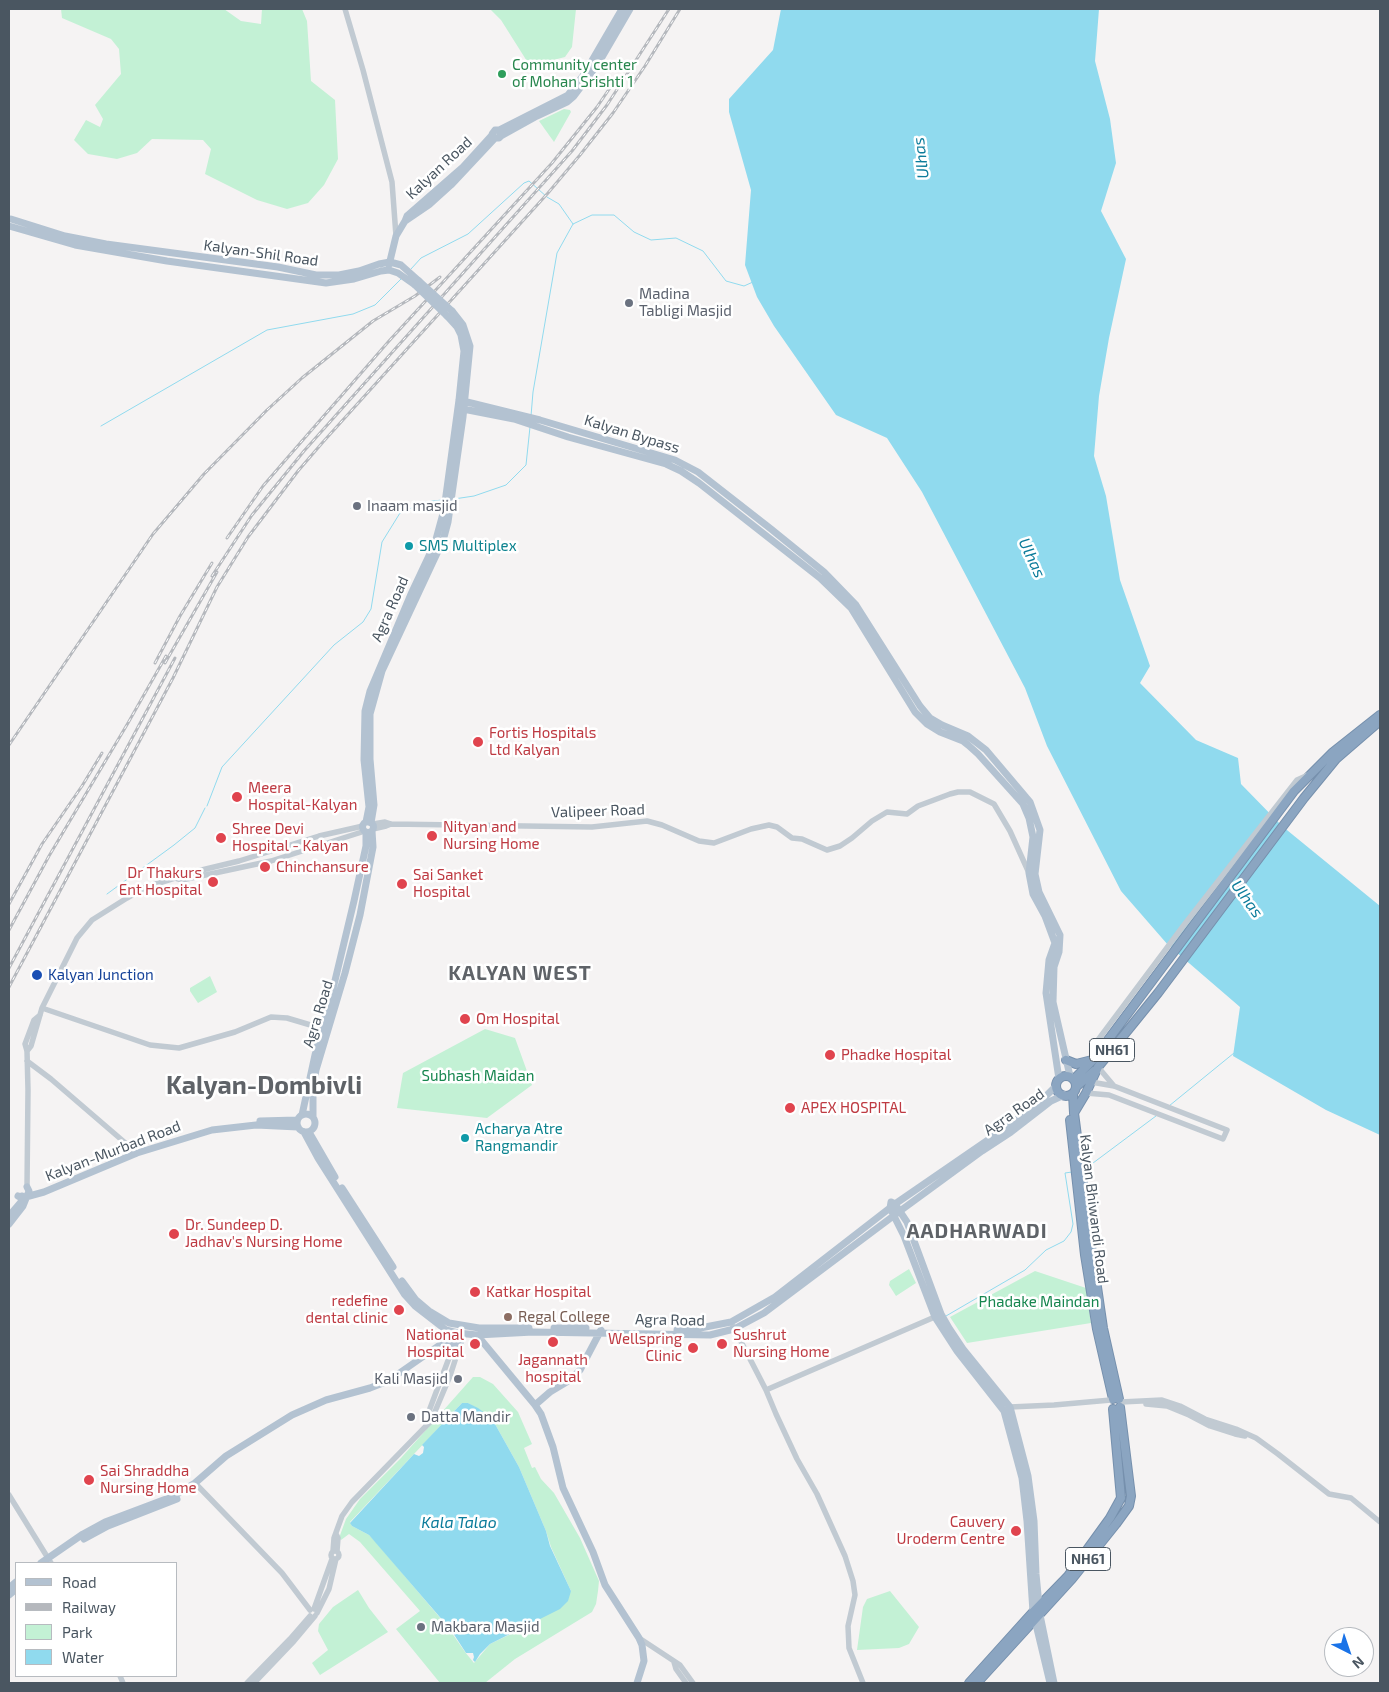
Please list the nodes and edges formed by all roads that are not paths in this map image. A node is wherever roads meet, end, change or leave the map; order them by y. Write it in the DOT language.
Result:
graph roads {
  1 [pos="345,9"];
  2 [pos="622,9"];
  3 [pos="630,9"];
  4 [pos="574,92"];
  5 [pos="10,220"];
  6 [pos="396,236"];
  7 [pos="390,262"];
  8 [pos="389,270"];
  9 [pos="417,283"];
  10 [pos="461,404"];
  11 [pos="483,412"];
  12 [pos="514,416"];
  13 [pos="462,420"];
  14 [pos="449,489"];
  15 [pos="1380,715"];
  16 [pos="1380,721"];
  17 [pos="1314,771"];
  18 [pos="1292,790"];
  19 [pos="369,827"];
  20 [pos="1032,873"];
  21 [pos="42,1008"];
  22 [pos="325,1029"];
  23 [pos="1066,1060"];
  24 [pos="27,1061"];
  25 [pos="1097,1062"];
  26 [pos="1091,1082"];
  27 [pos="1057,1083"];
  28 [pos="1107,1085"];
  29 [pos="1114,1086"];
  30 [pos="310,1088"];
  31 [pos="1071,1088"];
  32 [pos="1086,1093"];
  33 [pos="1104,1095"];
  34 [pos="1074,1113"];
  35 [pos="313,1117"];
  36 [pos="299,1121"];
  37 [pos="307,1132"];
  38 [pos="136,1151"];
  39 [pos="1077,1162"];
  40 [pos="1078,1175"];
  41 [pos="24,1194"];
  42 [pos="892,1205"];
  43 [pos="897,1214"];
  44 [pos="9,1216"];
  45 [pos="9,1224"];
  46 [pos="921,1257"];
  47 [pos="913,1260"];
  48 [pos="938,1316"];
  49 [pos="731,1322"];
  50 [pos="464,1326"];
  51 [pos="734,1329"];
  52 [pos="600,1330"];
  53 [pos="477,1335"];
  54 [pos="459,1339"];
  55 [pos="766,1390"];
  56 [pos="1116,1403"];
  57 [pos="535,1405"];
  58 [pos="1007,1409"];
  59 [pos="196,1485"];
  60 [pos="9,1495"];
  61 [pos="1380,1522"];
  62 [pos="49,1562"];
  63 [pos="313,1613"];
  64 [pos="1036,1614"];
  65 [pos="639,1638"];
  66 [pos="653,1647"];
  67 [pos="644,1655"];
  68 [pos="682,1674"];
  69 [pos="247,1683"];
  70 [pos="254,1683"];
  71 [pos="635,1683"];
  72 [pos="686,1683"];
  73 [pos="693,1683"];
  74 [pos="863,1683"];
  75 [pos="968,1683"];
  76 [pos="977,1683"];
  77 [pos="1052,1683"];
  1 -- 6 [label="street"];
  2 -- 4 [label="main road, Kalyan Road"];
  3 -- 4 [label="main road, Kalyan Road"];
  4 -- 6 [label="main road, Kalyan Road"];
  5 -- 7 [label="main road, Kalyan-Shil Road"];
  5 -- 8 [label="main road, Kalyan-Shil Road"];
  6 -- 7 [label="main road, Kalyan Road"];
  7 -- 8 [label="main road, Kalyan Road"];
  7 -- 9 [label="main road"];
  8 -- 9 [label="main road"];
  9 -- 10 [label="main road, bridge"];
  10 -- 11 [label="main road, Kalyan Bypass"];
  10 -- 12 [label="main road, Kalyan Bypass"];
  10 -- 13 [label="main road, Agra Road"];
  10 -- 14 [label="main road, Agra Road"];
  11 -- 12 [label="main road, Kalyan Bypass"];
  11 -- 13 [label="main road"];
  12 -- 20 [label="main road, Kalyan Bypass"];
  13 -- 14 [label="main road, Agra Road"];
  14 -- 19 [label="main road, Agra Road"];
  15 -- 17 [label="highway, NH61"];
  16 -- 25 [label="highway, NH61"];
  17 -- 18 [label="highway, NH61"];
  17 -- 18 [label="street"];
  18 -- 25 [label="highway, NH61"];
  19 -- 20 [label="street, Valipeer Road"];
  19 -- 21 [label="street, Valipeer Road"];
  19 -- 22 [label="main road, Agra Road"];
  20 -- 23 [label="main road"];
  20 -- 27 [label="main road"];
  21 -- 22 [label="street"];
  21 -- 24 [label="street, Valipeer Road"];
  22 -- 30 [label="main road, Agra Road"];
  23 -- 25 [label="highway"];
  23 -- 31 [label="main road"];
  24 -- 38 [label="street"];
  24 -- 41 [label="street, Valipeer Road"];
  25 -- 26 [label="highway, NH61"];
  25 -- 29 [label="street"];
  25 -- 31 [label="highway, NH61"];
  26 -- 28 [label="street"];
  26 -- 32 [label="highway, NH61"];
  27 -- 31 [label="highway"];
  27 -- 31 [label="highway"];
  27 -- 42 [label="main road, Agra Road"];
  28 -- 29 [label="street"];
  28 -- 33 [label="street"];
  29 -- 33 [label="street"];
  30 -- 35 [label="main road, Agra Road"];
  30 -- 36 [label="main road, Agra Road"];
  31 -- 34 [label="highway, Kalyan Bhiwandi Road / NH61"];
  31 -- 39 [label="highway, Kalyan Bhiwandi Road / NH61"];
  31 -- 43 [label="main road, Agra Road"];
  32 -- 33 [label="street"];
  32 -- 34 [label="highway, NH61"];
  34 -- 39 [label="highway, Kalyan Bhiwandi Road / NH61"];
  35 -- 36 [label="main road, Kalyan-Murbad Road"];
  35 -- 37 [label="main road, Agra Road"];
  36 -- 37 [label="main road"];
  36 -- 38 [label="main road, Kalyan-Murbad Road"];
  37 -- 50 [label="main road, Agra Road"];
  37 -- 54 [label="main road, Agra Road"];
  38 -- 41 [label="main road, Kalyan-Murbad Road"];
  39 -- 40 [label="highway, Kalyan Bhiwandi Road / NH61"];
  40 -- 56 [label="highway, Kalyan Bhiwandi Road / NH61"];
  40 -- 56 [label="highway, Kalyan Bhiwandi Road / NH61"];
  41 -- 44 [label="main road"];
  41 -- 45 [label="main road"];
  42 -- 43 [label="main road"];
  42 -- 49 [label="main road, Agra Road"];
  43 -- 46 [label="main road"];
  43 -- 47 [label="main road"];
  43 -- 51 [label="main road, Agra Road"];
  46 -- 47 [label="main road"];
  46 -- 48 [label="main road"];
  47 -- 48 [label="main road"];
  48 -- 55 [label="street"];
  48 -- 58 [label="main road"];
  49 -- 51 [label="street"];
  49 -- 52 [label="main road, Agra Road"];
  50 -- 52 [label="main road, Agra Road"];
  50 -- 54 [label="street"];
  51 -- 52 [label="main road, Agra Road"];
  51 -- 55 [label="street"];
  52 -- 53 [label="main road, Agra Road"];
  52 -- 57 [label="main road"];
  53 -- 54 [label="main road, Agra Road"];
  53 -- 57 [label="main road"];
  54 -- 59 [label="main road"];
  54 -- 63 [label="street"];
  55 -- 74 [label="street"];
  56 -- 58 [label="street"];
  56 -- 61 [label="street"];
  56 -- 64 [label="highway, NH61"];
  57 -- 65 [label="main road"];
  58 -- 64 [label="main road"];
  59 -- 62 [label="main road"];
  59 -- 63 [label="street"];
  60 -- 62 [label="street"];
  63 -- 69 [label="street"];
  63 -- 70 [label="street"];
  64 -- 75 [label="highway, NH61"];
  64 -- 76 [label="highway, NH61"];
  64 -- 77 [label="main road"];
  65 -- 66 [label="street"];
  65 -- 67 [label="main road"];
  66 -- 67 [label="street"];
  66 -- 68 [label="street"];
  67 -- 71 [label="main road"];
  68 -- 72 [label="street"];
  68 -- 73 [label="street"];
}
